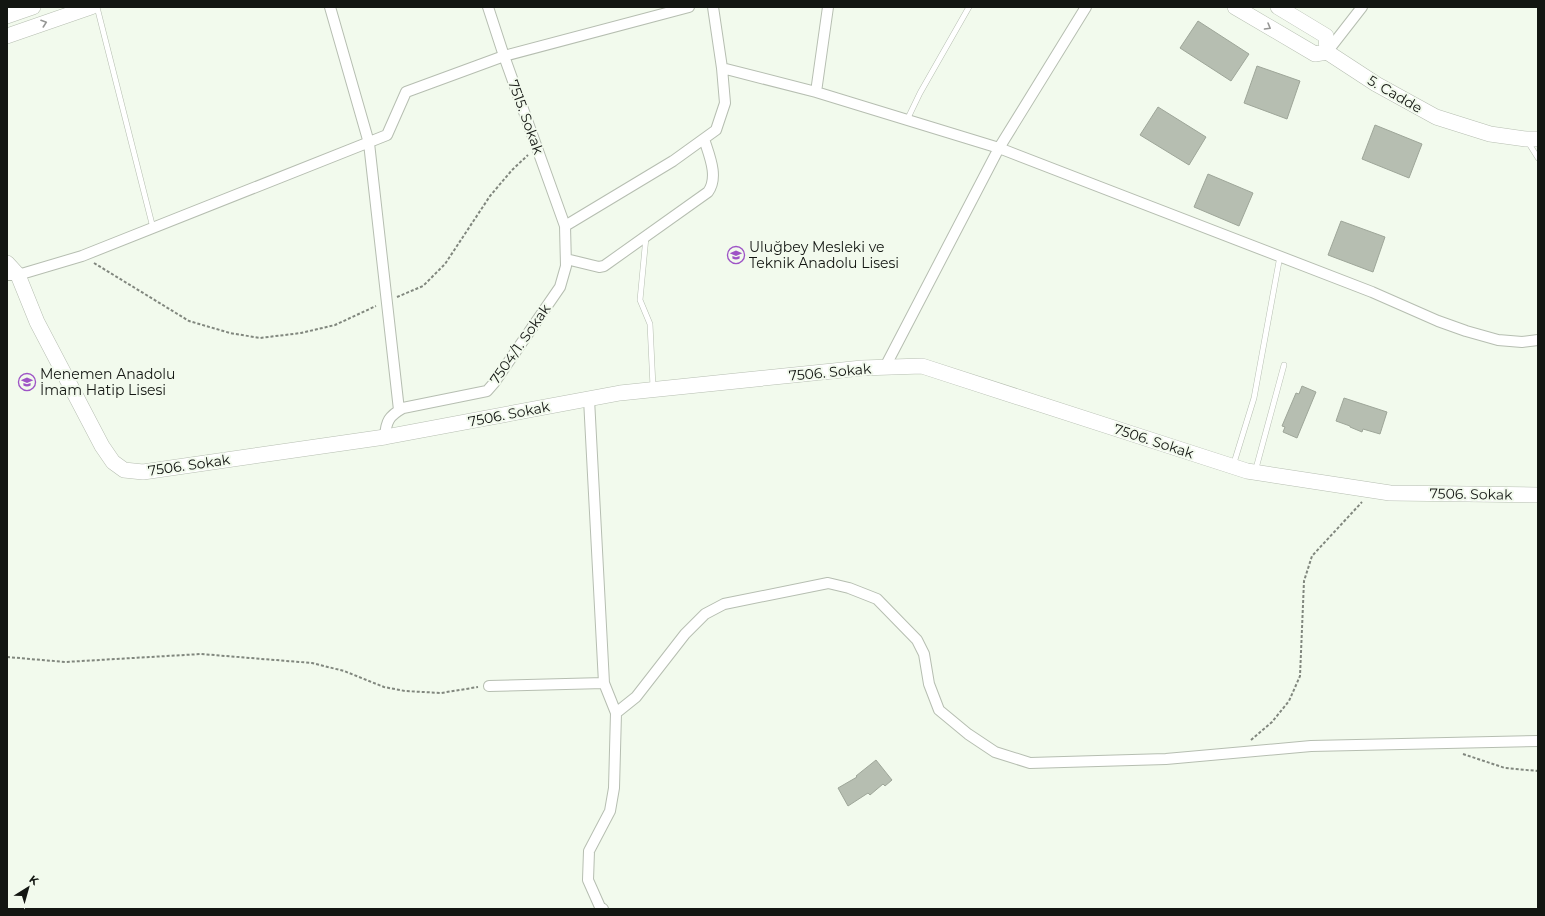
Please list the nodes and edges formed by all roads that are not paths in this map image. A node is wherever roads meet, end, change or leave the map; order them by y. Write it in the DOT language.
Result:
graph roads {
  1 [pos="33,7"];
  2 [pos="91,7"];
  3 [pos="97,7"];
  4 [pos="330,7"];
  5 [pos="488,7"];
  6 [pos="689,7"];
  7 [pos="713,7"];
  8 [pos="828,7"];
  9 [pos="969,7"];
  10 [pos="1086,7"];
  11 [pos="1235,7"];
  12 [pos="1278,7"];
  13 [pos="1362,7"];
  14 [pos="7,16"];
  15 [pos="7,36"];
  16 [pos="1327,52"];
  17 [pos="504,56"];
  18 [pos="722,68"];
  19 [pos="816,92"];
  20 [pos="907,120"];
  21 [pos="704,139"];
  22 [pos="1532,139"];
  23 [pos="369,142"];
  24 [pos="998,148"];
  25 [pos="1538,158"];
  26 [pos="565,226"];
  27 [pos="153,228"];
  28 [pos="646,236"];
  29 [pos="1280,256"];
  30 [pos="566,258"];
  31 [pos="7,263"];
  32 [pos="12,275"];
  33 [pos="1538,340"];
  34 [pos="1284,365"];
  35 [pos="885,367"];
  36 [pos="654,389"];
  37 [pos="589,399"];
  38 [pos="399,410"];
  39 [pos="385,437"];
  40 [pos="1232,466"];
  41 [pos="1255,472"];
  42 [pos="1538,495"];
  43 [pos="604,683"];
  44 [pos="489,686"];
  45 [pos="616,713"];
  46 [pos="1538,741"];
  47 [pos="602,909"];
  1 -- 14 [label="street"];
  15 -- 2 [label="street, one-way"];
  3 -- 27 [label="lane"];
  4 -- 23 [label="street"];
  5 -- 17 [label="street, 7515. Sokak"];
  6 -- 17 [label="street"];
  7 -- 18 [label="street"];
  8 -- 19 [label="street"];
  9 -- 20 [label="lane"];
  10 -- 24 [label="street"];
  11 -- 16 [label="street, one-way"];
  12 -- 16 [label="street"];
  13 -- 16 [label="street"];
  16 -- 22 [label="street, 5. Cadde"];
  17 -- 23 [label="street"];
  17 -- 26 [label="street, 7515. Sokak"];
  18 -- 19 [label="street"];
  18 -- 21 [label="street"];
  19 -- 20 [label="street"];
  20 -- 24 [label="street"];
  21 -- 26 [label="street"];
  21 -- 28 [label="street"];
  22 -- 25 [label="lane"];
  23 -- 27 [label="street"];
  23 -- 38 [label="street"];
  24 -- 29 [label="street"];
  24 -- 35 [label="street"];
  26 -- 30 [label="street, 7504/1. Sokak"];
  27 -- 32 [label="street"];
  28 -- 30 [label="street"];
  28 -- 36 [label="lane"];
  29 -- 33 [label="street"];
  29 -- 40 [label="lane"];
  30 -- 38 [label="street, 7504/1. Sokak"];
  31 -- 32 [label="street"];
  32 -- 39 [label="street, 7506. Sokak"];
  34 -- 41 [label="lane"];
  35 -- 36 [label="street, 7506. Sokak"];
  35 -- 40 [label="street, 7506. Sokak"];
  36 -- 37 [label="street, 7506. Sokak"];
  37 -- 39 [label="street, 7506. Sokak"];
  37 -- 43 [label="street"];
  38 -- 39 [label="street"];
  40 -- 41 [label="street, 7506. Sokak"];
  41 -- 42 [label="street, 7506. Sokak"];
  43 -- 44 [label="street"];
  43 -- 45 [label="street"];
  45 -- 46 [label="street"];
  45 -- 47 [label="street"];
}
